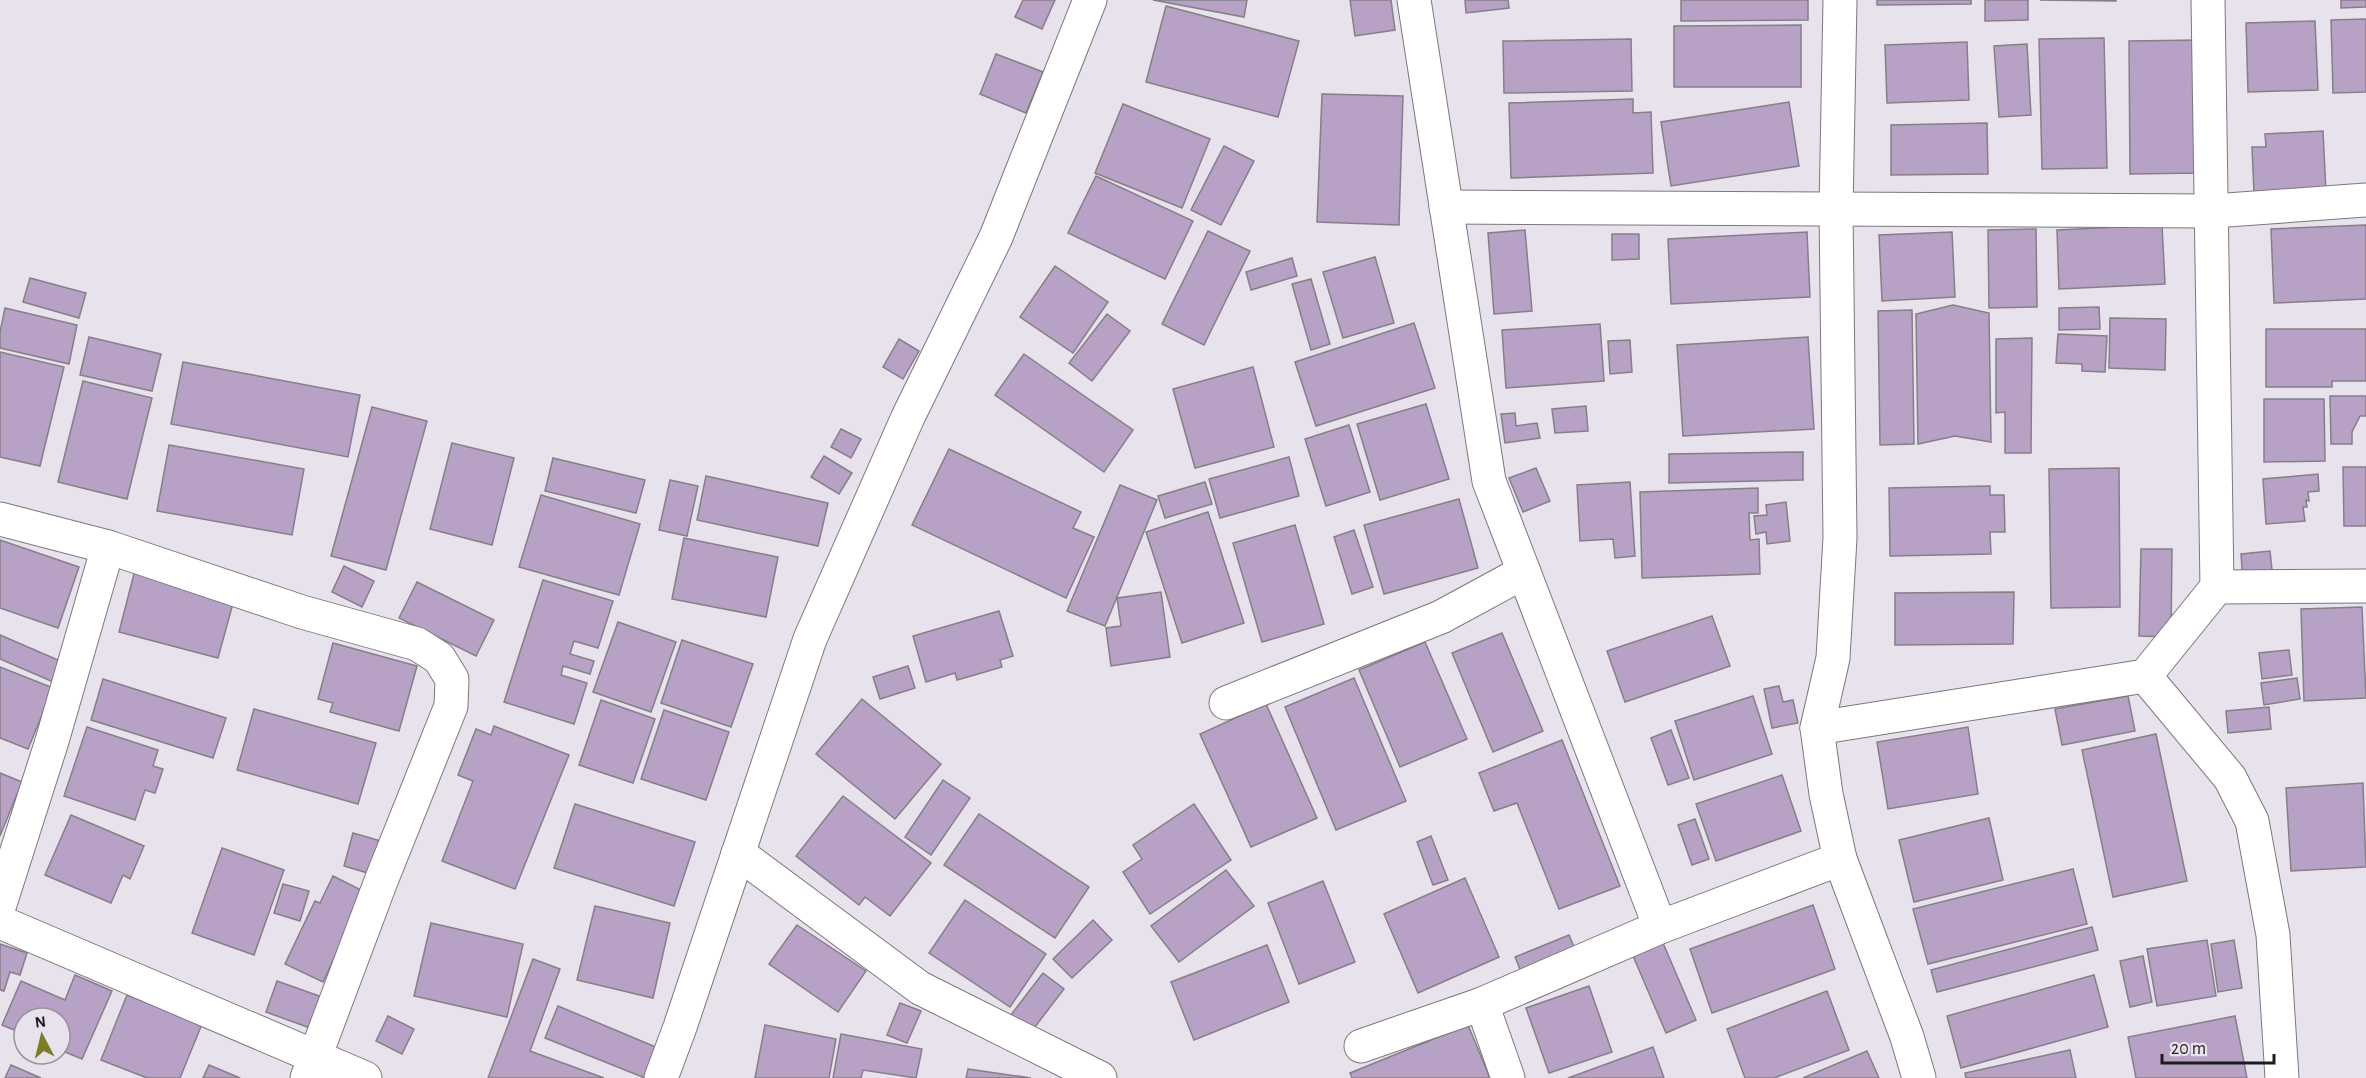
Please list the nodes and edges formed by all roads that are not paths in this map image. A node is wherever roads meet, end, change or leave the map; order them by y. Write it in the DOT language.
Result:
graph roads {
  1 [pos="1089,0"];
  2 [pos="1414,0"];
  3 [pos="1840,0"];
  4 [pos="2208,0"];
  5 [pos="2366,200"];
  6 [pos="1446,207"];
  7 [pos="1836,210"];
  8 [pos="2213,212"];
  9 [pos="0,519"];
  10 [pos="108,547"];
  11 [pos="1524,572"];
  12 [pos="2366,586"];
  13 [pos="2217,587"];
  14 [pos="2145,676"];
  15 [pos="1226,703"];
  16 [pos="1817,728"];
  17 [pos="738,853"];
  18 [pos="1840,859"];
  19 [pos="0,904"];
  20 [pos="0,922"];
  21 [pos="1659,927"];
  22 [pos="1482,1004"];
  23 [pos="1360,1046"];
  24 [pos="310,1068"];
  25 [pos="365,1078"];
  26 [pos="661,1078"];
  27 [pos="1100,1078"];
  28 [pos="1508,1078"];
  29 [pos="1919,1078"];
  30 [pos="2282,1078"];
  1 -- 17 [label="street"];
  2 -- 6 [label="street"];
  3 -- 7 [label="street"];
  4 -- 8 [label="street"];
  5 -- 8 [label="street"];
  6 -- 7 [label="street"];
  6 -- 11 [label="street"];
  7 -- 8 [label="street"];
  7 -- 16 [label="street"];
  8 -- 13 [label="street"];
  9 -- 10 [label="street"];
  10 -- 19 [label="street"];
  10 -- 24 [label="street"];
  11 -- 15 [label="street"];
  11 -- 21 [label="street"];
  12 -- 13 [label="street"];
  13 -- 14 [label="street"];
  14 -- 16 [label="street"];
  14 -- 30 [label="street"];
  16 -- 18 [label="street"];
  17 -- 26 [label="street"];
  17 -- 27 [label="street"];
  18 -- 21 [label="street"];
  18 -- 29 [label="street"];
  20 -- 24 [label="street"];
  21 -- 22 [label="street"];
  22 -- 23 [label="street"];
  22 -- 28 [label="street"];
  24 -- 25 [label="street"];
}
